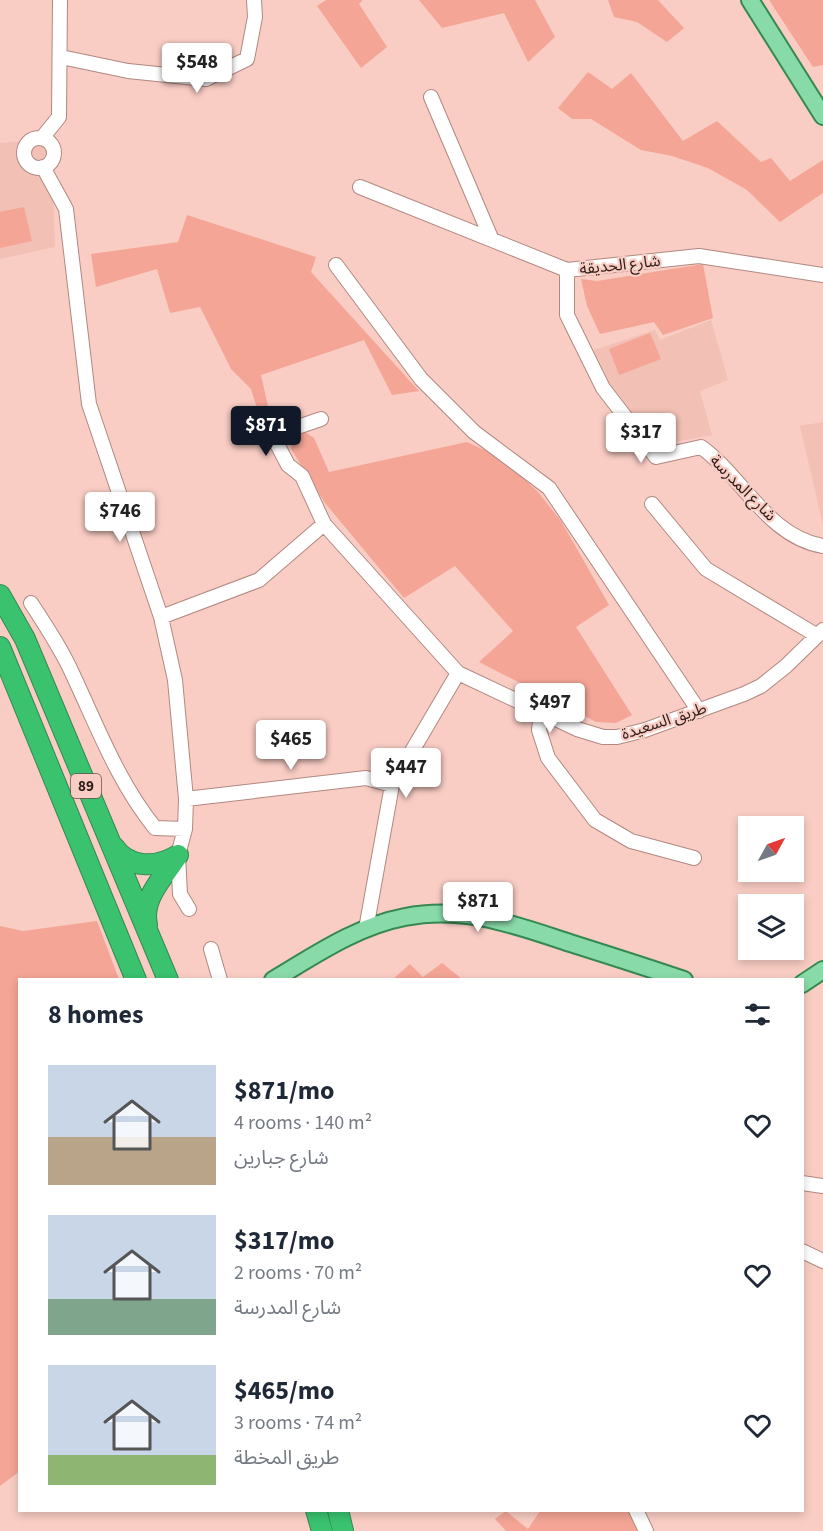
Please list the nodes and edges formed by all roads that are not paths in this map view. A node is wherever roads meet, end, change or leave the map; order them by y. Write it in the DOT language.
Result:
graph roads {
  1 [pos="60,0"];
  2 [pos="254,0"];
  3 [pos="750,0"];
  4 [pos="61,57"];
  5 [pos="431,97"];
  6 [pos="823,116"];
  7 [pos="42,138"];
  8 [pos="43,167"];
  9 [pos="360,187"];
  10 [pos="491,238"];
  11 [pos="336,265"];
  12 [pos="567,270"];
  13 [pos="823,275"];
  14 [pos="321,419"];
  15 [pos="652,504"];
  16 [pos="324,524"];
  17 [pos="823,546"];
  18 [pos="0,595"];
  19 [pos="31,603"];
  20 [pos="161,617"];
  21 [pos="820,632"];
  22 [pos="0,647"];
  23 [pos="458,673"];
  24 [pos="699,711"];
  25 [pos="541,712"];
  26 [pos="393,785"];
  27 [pos="186,800"];
  28 [pos="185,829"];
  29 [pos="108,839"];
  30 [pos="178,855"];
  31 [pos="694,858"];
  32 [pos="189,909"];
  33 [pos="366,929"];
  34 [pos="151,940"];
  35 [pos="210,949"];
  36 [pos="823,970"];
  37 [pos="135,978"];
  38 [pos="167,978"];
  39 [pos="219,978"];
  40 [pos="276,978"];
  41 [pos="678,978"];
  42 [pos="804,983"];
  43 [pos="804,1183"];
  44 [pos="823,1186"];
  45 [pos="804,1252"];
  46 [pos="823,1261"];
  47 [pos="317,1512"];
  48 [pos="338,1512"];
  49 [pos="637,1512"];
  50 [pos="322,1531"];
  51 [pos="343,1531"];
  52 [pos="646,1531"];
  1 -- 4 [label="street"];
  2 -- 4 [label="street"];
  3 -- 6 [label="main road"];
  4 -- 7 [label="street"];
  5 -- 10 [label="street"];
  7 -- 8 [label="street"];
  7 -- 8 [label="street"];
  8 -- 20 [label="street"];
  9 -- 10 [label="street, شارع الحديقة"];
  10 -- 12 [label="street, شارع الحديقة"];
  11 -- 24 [label="street"];
  12 -- 13 [label="street, شارع الحديقة"];
  12 -- 17 [label="street, شارع المدرسة"];
  14 -- 16 [label="street, طريق السعيدة"];
  15 -- 21 [label="street"];
  16 -- 20 [label="street"];
  16 -- 23 [label="street, طريق السعيدة"];
  18 -- 29 [label="highway, 89"];
  19 -- 28 [label="street"];
  20 -- 27 [label="street"];
  21 -- 24 [label="street, طريق السعيدة"];
  22 -- 37 [label="highway, 89"];
  23 -- 25 [label="street, طريق السعيدة"];
  23 -- 26 [label="street"];
  24 -- 25 [label="street, طريق السعيدة"];
  25 -- 31 [label="street"];
  26 -- 27 [label="street"];
  26 -- 33 [label="street"];
  27 -- 28 [label="street"];
  28 -- 30 [label="street"];
  29 -- 30 [label="highway"];
  29 -- 34 [label="highway, 89"];
  30 -- 32 [label="street"];
  30 -- 34 [label="highway"];
  33 -- 40 [label="main road"];
  33 -- 41 [label="main road"];
  34 -- 38 [label="highway, 89"];
  35 -- 39 [label="street"];
  36 -- 42 [label="main road"];
  43 -- 44 [label="street"];
  45 -- 46 [label="street"];
  47 -- 50 [label="highway"];
  48 -- 51 [label="highway"];
  49 -- 52 [label="street"];
}
